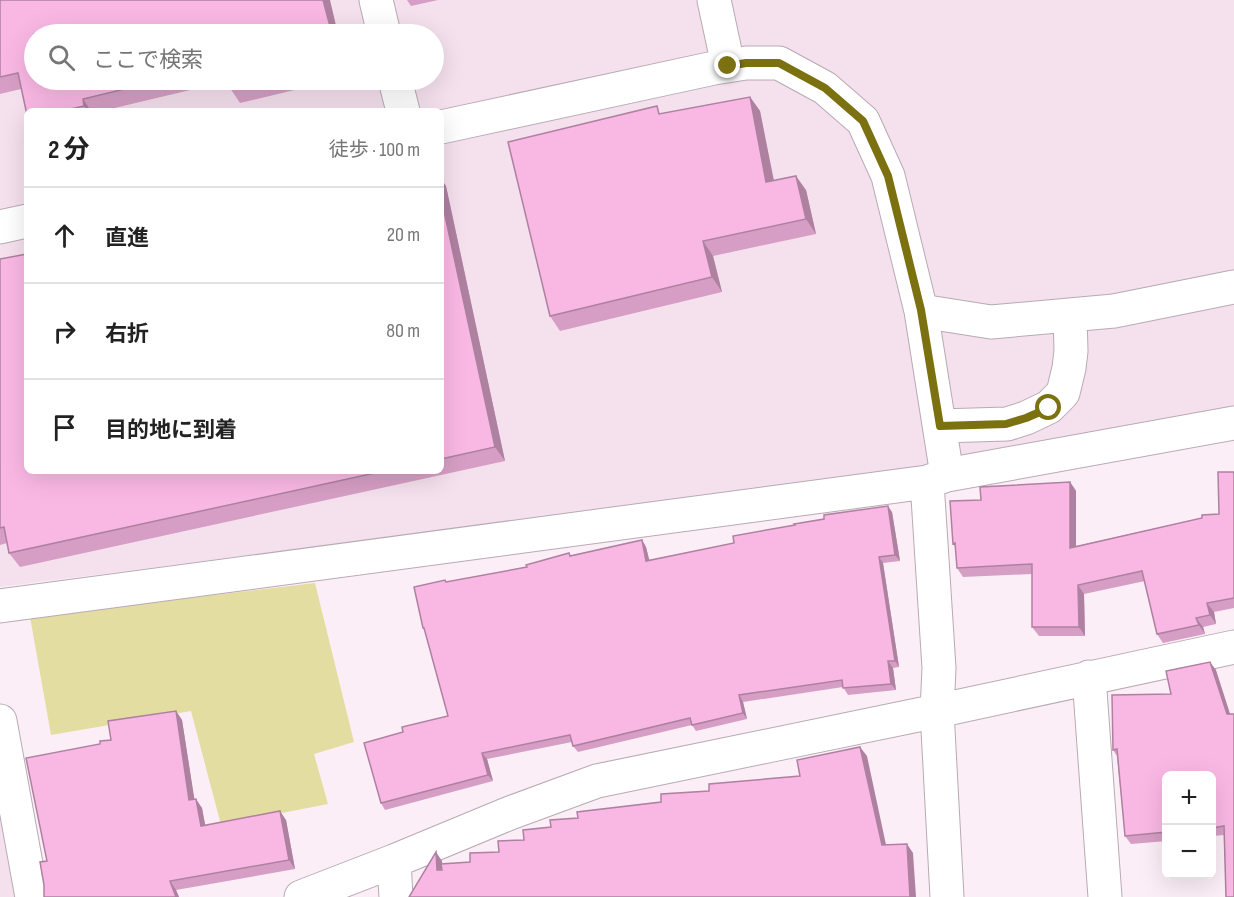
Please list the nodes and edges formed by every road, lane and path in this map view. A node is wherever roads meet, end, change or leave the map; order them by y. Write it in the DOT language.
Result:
graph roads {
  1 [pos="376,0"];
  2 [pos="714,0"];
  3 [pos="382,24"];
  4 [pos="728,66"];
  5 [pos="398,90"];
  6 [pos="402,108"];
  7 [pos="444,126"];
  8 [pos="24,222"];
  9 [pos="0,227"];
  10 [pos="1234,287"];
  11 [pos="921,310"];
  12 [pos="1070,315"];
  13 [pos="1234,423"];
  14 [pos="940,426"];
  15 [pos="937,479"];
  16 [pos="0,606"];
  17 [pos="1234,647"];
  18 [pos="1089,678"];
  19 [pos="938,711"];
  20 [pos="0,721"];
  21 [pos="394,861"];
  22 [pos="32,897"];
  23 [pos="301,897"];
  24 [pos="396,897"];
  25 [pos="947,897"];
  26 [pos="1105,897"];
  1 -- 3 [label="street"];
  2 -- 4 [label="street"];
  4 -- 7 [label="street"];
  4 -- 11 [label="street"];
  5 -- 6 [label="street"];
  8 -- 9 [label="street"];
  10 -- 12 [label="street"];
  11 -- 12 [label="street"];
  11 -- 14 [label="street"];
  12 -- 14 [label="street"];
  13 -- 15 [label="street"];
  14 -- 15 [label="street"];
  15 -- 16 [label="street"];
  15 -- 19 [label="street"];
  17 -- 18 [label="street"];
  18 -- 19 [label="street"];
  18 -- 26 [label="street"];
  19 -- 21 [label="street"];
  19 -- 25 [label="street"];
  20 -- 22 [label="street"];
  21 -- 23 [label="street"];
  21 -- 24 [label="street"];
}
